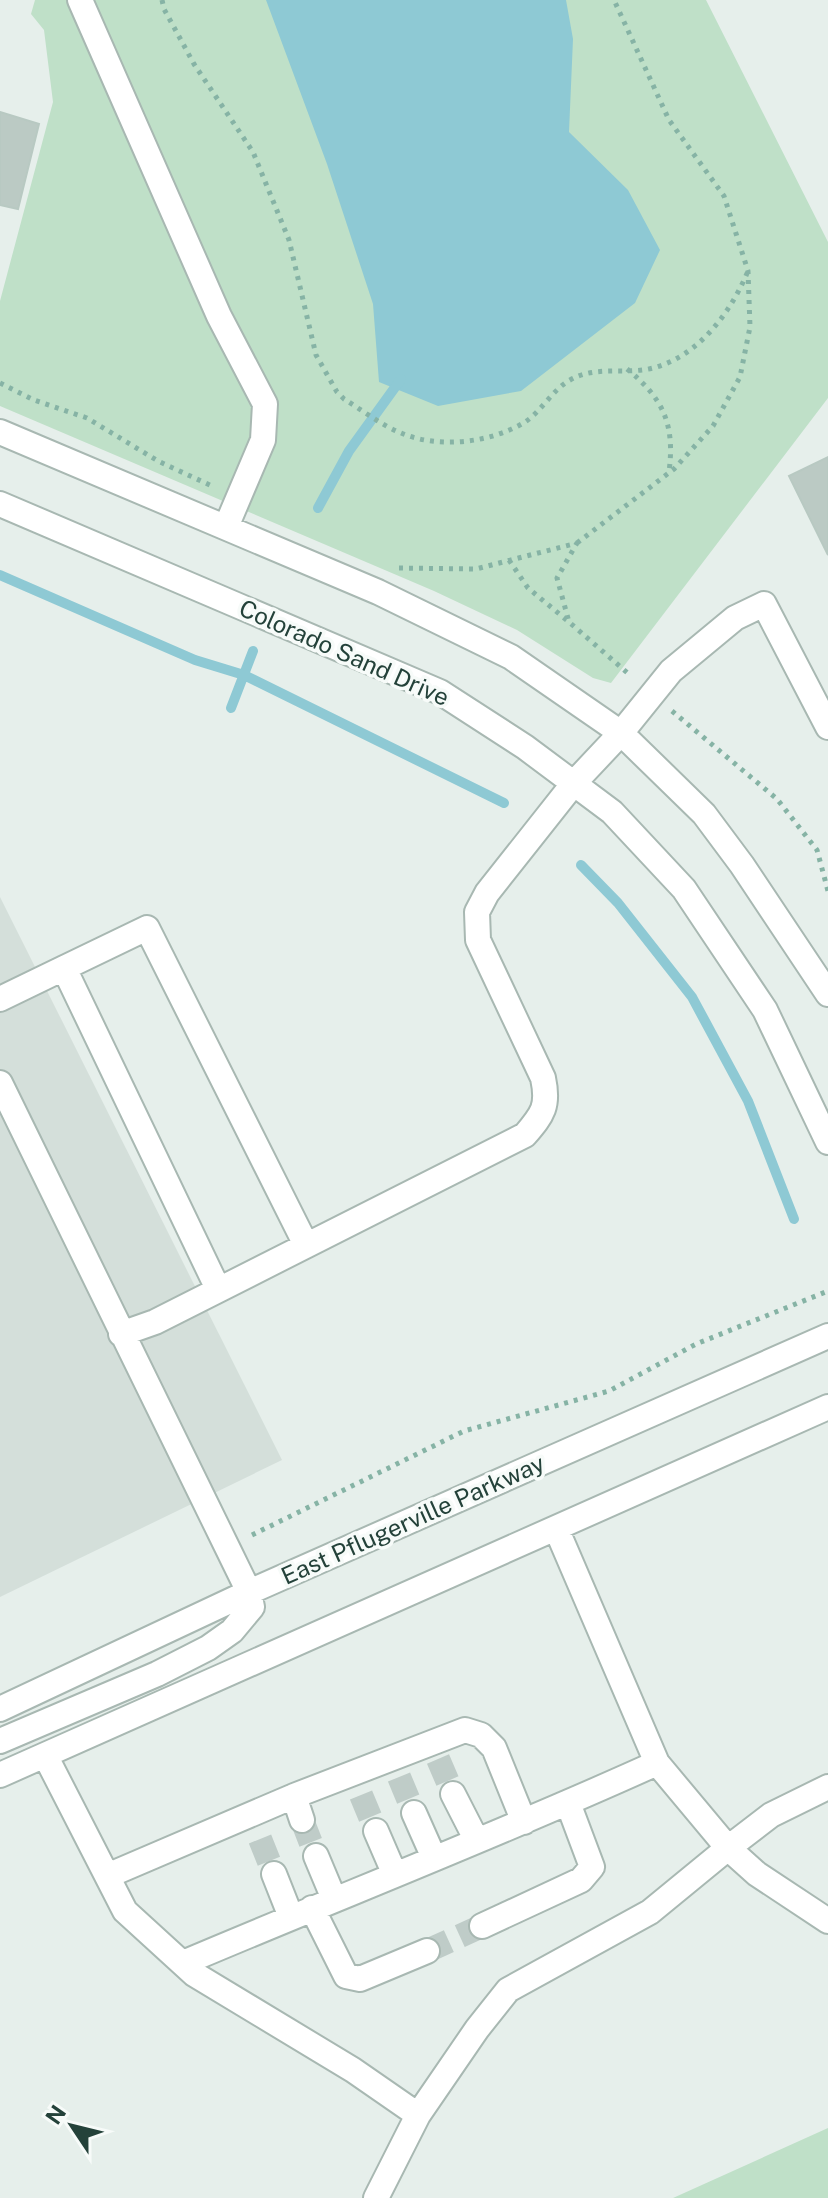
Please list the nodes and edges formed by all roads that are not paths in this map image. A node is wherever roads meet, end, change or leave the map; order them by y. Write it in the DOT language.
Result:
graph roads {
  1 [pos="80,0"];
  2 [pos="0,432"];
  3 [pos="0,504"];
  4 [pos="226,527"];
  5 [pos="828,727"];
  6 [pos="621,733"];
  7 [pos="574,783"];
  8 [pos="64,968"];
  9 [pos="828,994"];
  10 [pos="0,999"];
  11 [pos="0,1083"];
  12 [pos="6,1110"];
  13 [pos="828,1142"];
  14 [pos="306,1245"];
  15 [pos="218,1289"];
  16 [pos="121,1334"];
  17 [pos="828,1336"];
  18 [pos="828,1407"];
  19 [pos="556,1528"];
  20 [pos="249,1592"];
  21 [pos="0,1709"];
  22 [pos="0,1741"];
  23 [pos="45,1755"];
  24 [pos="657,1763"];
  25 [pos="0,1775"];
  26 [pos="828,1787"];
  27 [pos="453,1794"];
  28 [pos="294,1796"];
  29 [pos="568,1803"];
  30 [pos="414,1813"];
  31 [pos="302,1820"];
  32 [pos="524,1822"];
  33 [pos="376,1831"];
  34 [pos="476,1839"];
  35 [pos="728,1848"];
  36 [pos="316,1856"];
  37 [pos="434,1858"];
  38 [pos="274,1874"];
  39 [pos="395,1875"];
  40 [pos="107,1876"];
  41 [pos="312,1908"];
  42 [pos="828,1921"];
  43 [pos="482,1926"];
  44 [pos="427,1951"];
  45 [pos="183,1963"];
  46 [pos="418,2115"];
  47 [pos="376,2198"];
  1 -- 4 [label="street"];
  2 -- 4 [label="street"];
  3 -- 7 [label="street, Colorado Sand Drive"];
  4 -- 6 [label="street"];
  5 -- 6 [label="street"];
  6 -- 7 [label="street"];
  6 -- 9 [label="street"];
  7 -- 13 [label="street, Colorado Sand Drive"];
  7 -- 14 [label="street"];
  8 -- 10 [label="street"];
  8 -- 14 [label="street"];
  8 -- 15 [label="street"];
  11 -- 12 [label="street"];
  12 -- 16 [label="street"];
  14 -- 15 [label="street"];
  15 -- 16 [label="street"];
  16 -- 20 [label="street"];
  17 -- 20 [label="street, East Pflugerville Parkway"];
  18 -- 19 [label="street"];
  19 -- 23 [label="street"];
  19 -- 24 [label="street"];
  20 -- 21 [label="street, East Pflugerville Parkway"];
  20 -- 22 [label="street"];
  23 -- 25 [label="street"];
  23 -- 40 [label="street"];
  24 -- 29 [label="street"];
  24 -- 35 [label="street"];
  26 -- 35 [label="street"];
  27 -- 34 [label="street"];
  28 -- 31 [label="street"];
  28 -- 32 [label="street"];
  28 -- 40 [label="street"];
  29 -- 32 [label="street"];
  29 -- 43 [label="street"];
  30 -- 37 [label="street"];
  32 -- 34 [label="street"];
  33 -- 39 [label="street"];
  34 -- 37 [label="street"];
  35 -- 42 [label="street"];
  35 -- 46 [label="street"];
  36 -- 41 [label="street"];
  37 -- 39 [label="street"];
  38 -- 41 [label="street"];
  39 -- 41 [label="street"];
  40 -- 45 [label="street"];
  41 -- 44 [label="street"];
  41 -- 45 [label="street"];
  45 -- 46 [label="street"];
  46 -- 47 [label="street"];
}
